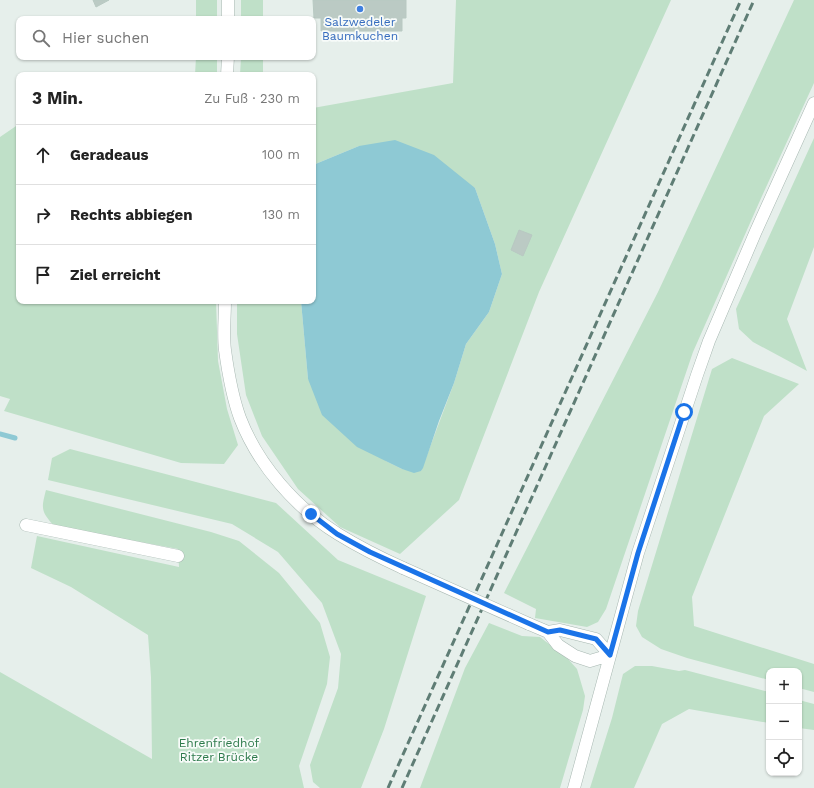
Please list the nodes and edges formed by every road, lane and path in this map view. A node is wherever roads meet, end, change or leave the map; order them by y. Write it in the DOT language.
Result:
graph roads {
  1 [pos="228,0"];
  2 [pos="228,16"];
  3 [pos="228,60"];
  4 [pos="227,72"];
  5 [pos="814,103"];
  6 [pos="225,304"];
  7 [pos="26,525"];
  8 [pos="178,556"];
  9 [pos="548,632"];
  10 [pos="610,655"];
  11 [pos="574,788"];
  1 -- 2 [label="street"];
  3 -- 4 [label="street"];
  5 -- 10 [label="street"];
  6 -- 9 [label="street, bridge"];
  7 -- 8 [label="street"];
  9 -- 10 [label="street"];
  9 -- 10 [label="street"];
  10 -- 11 [label="street"];
}
